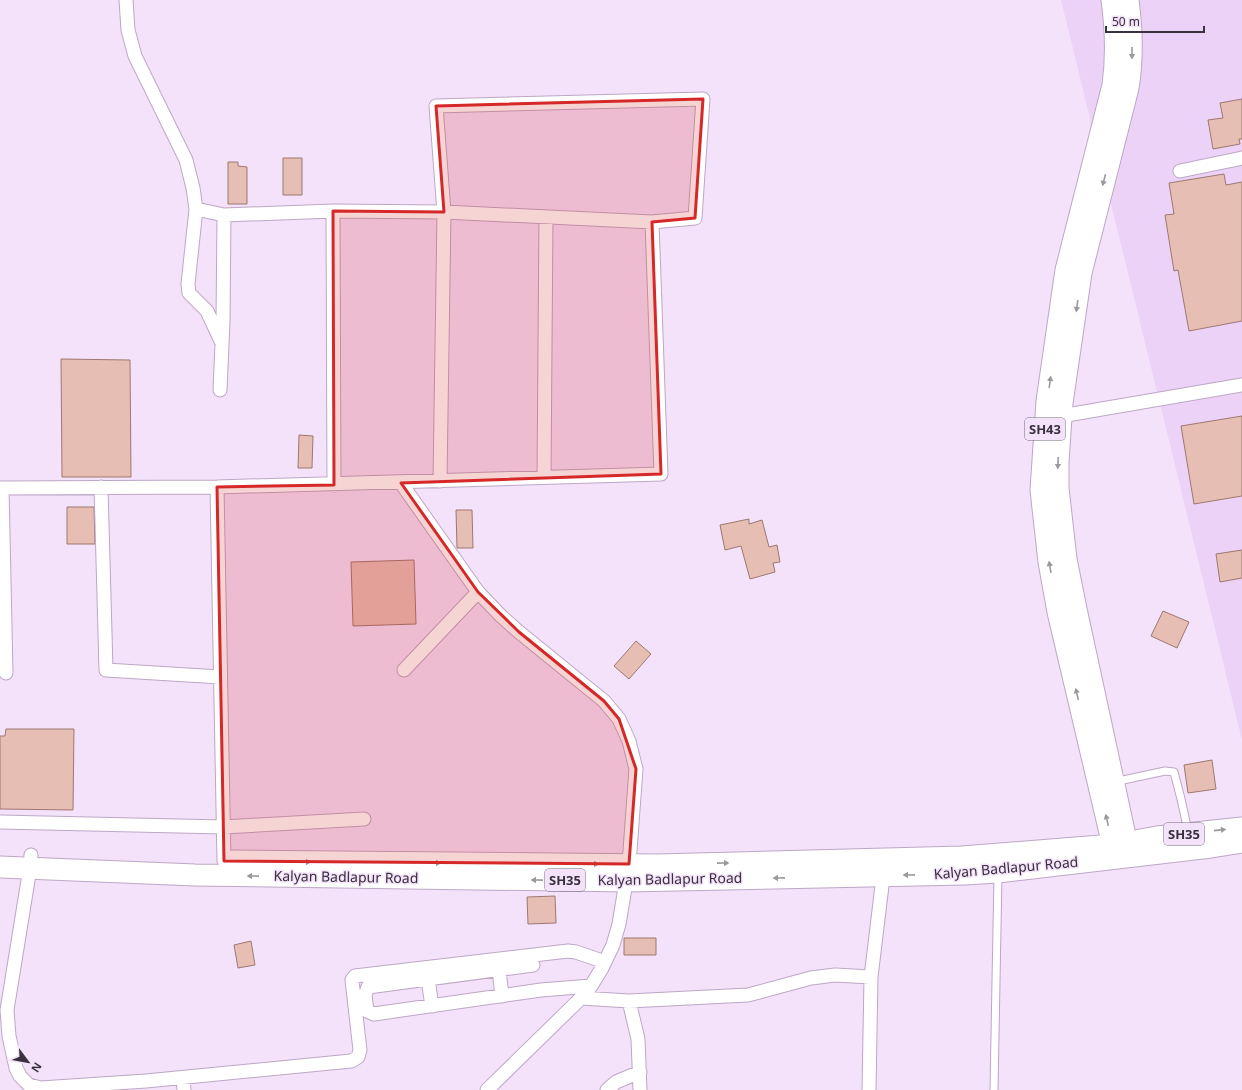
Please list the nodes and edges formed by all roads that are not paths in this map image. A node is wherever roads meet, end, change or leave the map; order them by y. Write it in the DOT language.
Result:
graph roads {
  1 [pos="126,0"];
  2 [pos="1112,0"];
  3 [pos="1128,0"];
  4 [pos="1242,158"];
  5 [pos="1180,171"];
  6 [pos="196,209"];
  7 [pos="333,211"];
  8 [pos="444,212"];
  9 [pos="224,215"];
  10 [pos="546,217"];
  11 [pos="652,222"];
  12 [pos="222,343"];
  13 [pos="1242,385"];
  14 [pos="220,390"];
  15 [pos="1054,415"];
  16 [pos="544,477"];
  17 [pos="440,480"];
  18 [pos="401,483"];
  19 [pos="334,485"];
  20 [pos="1,488"];
  21 [pos="101,488"];
  22 [pos="217,488"];
  23 [pos="478,592"];
  24 [pos="404,670"];
  25 [pos="6,673"];
  26 [pos="220,677"];
  27 [pos="1113,782"];
  28 [pos="364,819"];
  29 [pos="0,822"];
  30 [pos="223,827"];
  31 [pos="1242,828"];
  32 [pos="1188,833"];
  33 [pos="1242,842"];
  34 [pos="1121,850"];
  35 [pos="0,854"];
  36 [pos="31,861"];
  37 [pos="224,861"];
  38 [pos="998,863"];
  39 [pos="0,867"];
  40 [pos="885,867"];
  41 [pos="196,868"];
  42 [pos="628,872"];
  43 [pos="605,962"];
  44 [pos="533,965"];
  45 [pos="499,970"];
  46 [pos="871,977"];
  47 [pos="428,979"];
  48 [pos="591,986"];
  49 [pos="502,996"];
  50 [pos="581,998"];
  51 [pos="629,1001"];
  52 [pos="432,1006"];
  53 [pos="640,1072"];
  54 [pos="183,1084"];
  55 [pos="97,1087"];
  56 [pos="41,1089"];
  57 [pos="487,1090"];
  58 [pos="607,1090"];
  59 [pos="640,1090"];
  60 [pos="869,1090"];
  61 [pos="994,1090"];
  1 -- 6 [label="street"];
  15 -- 2 [label="main road, SH43, one-way"];
  3 -- 15 [label="main road, SH43, one-way"];
  4 -- 5 [label="street"];
  6 -- 9 [label="street"];
  6 -- 12 [label="street"];
  7 -- 8 [label="street"];
  7 -- 9 [label="street"];
  7 -- 19 [label="street"];
  8 -- 10 [label="street"];
  8 -- 11 [label="street"];
  8 -- 17 [label="street"];
  9 -- 12 [label="street"];
  10 -- 11 [label="street"];
  10 -- 16 [label="street"];
  11 -- 16 [label="street"];
  12 -- 14 [label="street"];
  13 -- 15 [label="street"];
  15 -- 27 [label="main road, SH43, one-way"];
  34 -- 15 [label="main road, SH43, one-way"];
  16 -- 17 [label="street"];
  17 -- 18 [label="street"];
  18 -- 19 [label="street"];
  18 -- 23 [label="street"];
  19 -- 22 [label="street"];
  20 -- 21 [label="street"];
  20 -- 25 [label="street"];
  21 -- 22 [label="street"];
  21 -- 26 [label="street"];
  22 -- 26 [label="street"];
  23 -- 24 [label="street"];
  23 -- 42 [label="street"];
  26 -- 30 [label="street"];
  27 -- 32 [label="lane"];
  27 -- 34 [label="main road, SH43"];
  28 -- 30 [label="street"];
  29 -- 30 [label="street"];
  30 -- 37 [label="street"];
  32 -- 31 [label="main road, Kalyan Badlapur Road / SH35, one-way"];
  32 -- 34 [label="main road, Kalyan Badlapur Road / SH35"];
  33 -- 34 [label="main road, Kalyan Badlapur Road / SH35"];
  34 -- 38 [label="main road, Kalyan Badlapur Road / SH35"];
  35 -- 36 [label="main road, Kalyan Badlapur Road / SH35"];
  36 -- 39 [label="main road, Kalyan Badlapur Road / SH35"];
  36 -- 41 [label="main road, Kalyan Badlapur Road / SH35"];
  36 -- 56 [label="street"];
  37 -- 41 [label="main road, Kalyan Badlapur Road / SH35"];
  37 -- 42 [label="main road, Kalyan Badlapur Road / SH35, one-way"];
  38 -- 40 [label="main road, Kalyan Badlapur Road / SH35"];
  38 -- 61 [label="lane"];
  40 -- 42 [label="main road, Kalyan Badlapur Road / SH35"];
  40 -- 46 [label="street"];
  42 -- 41 [label="main road, Kalyan Badlapur Road / SH35, one-way"];
  42 -- 43 [label="street"];
  43 -- 48 [label="street"];
  43 -- 54 [label="street"];
  44 -- 45 [label="street"];
  45 -- 47 [label="street"];
  45 -- 49 [label="street"];
  46 -- 51 [label="street"];
  46 -- 60 [label="street"];
  47 -- 52 [label="street"];
  47 -- 52 [label="street"];
  48 -- 49 [label="street"];
  48 -- 50 [label="street"];
  49 -- 52 [label="street"];
  50 -- 51 [label="street"];
  50 -- 57 [label="street"];
  51 -- 53 [label="street"];
  53 -- 58 [label="street"];
  53 -- 59 [label="street"];
  54 -- 55 [label="street"];
  55 -- 56 [label="street"];
}
